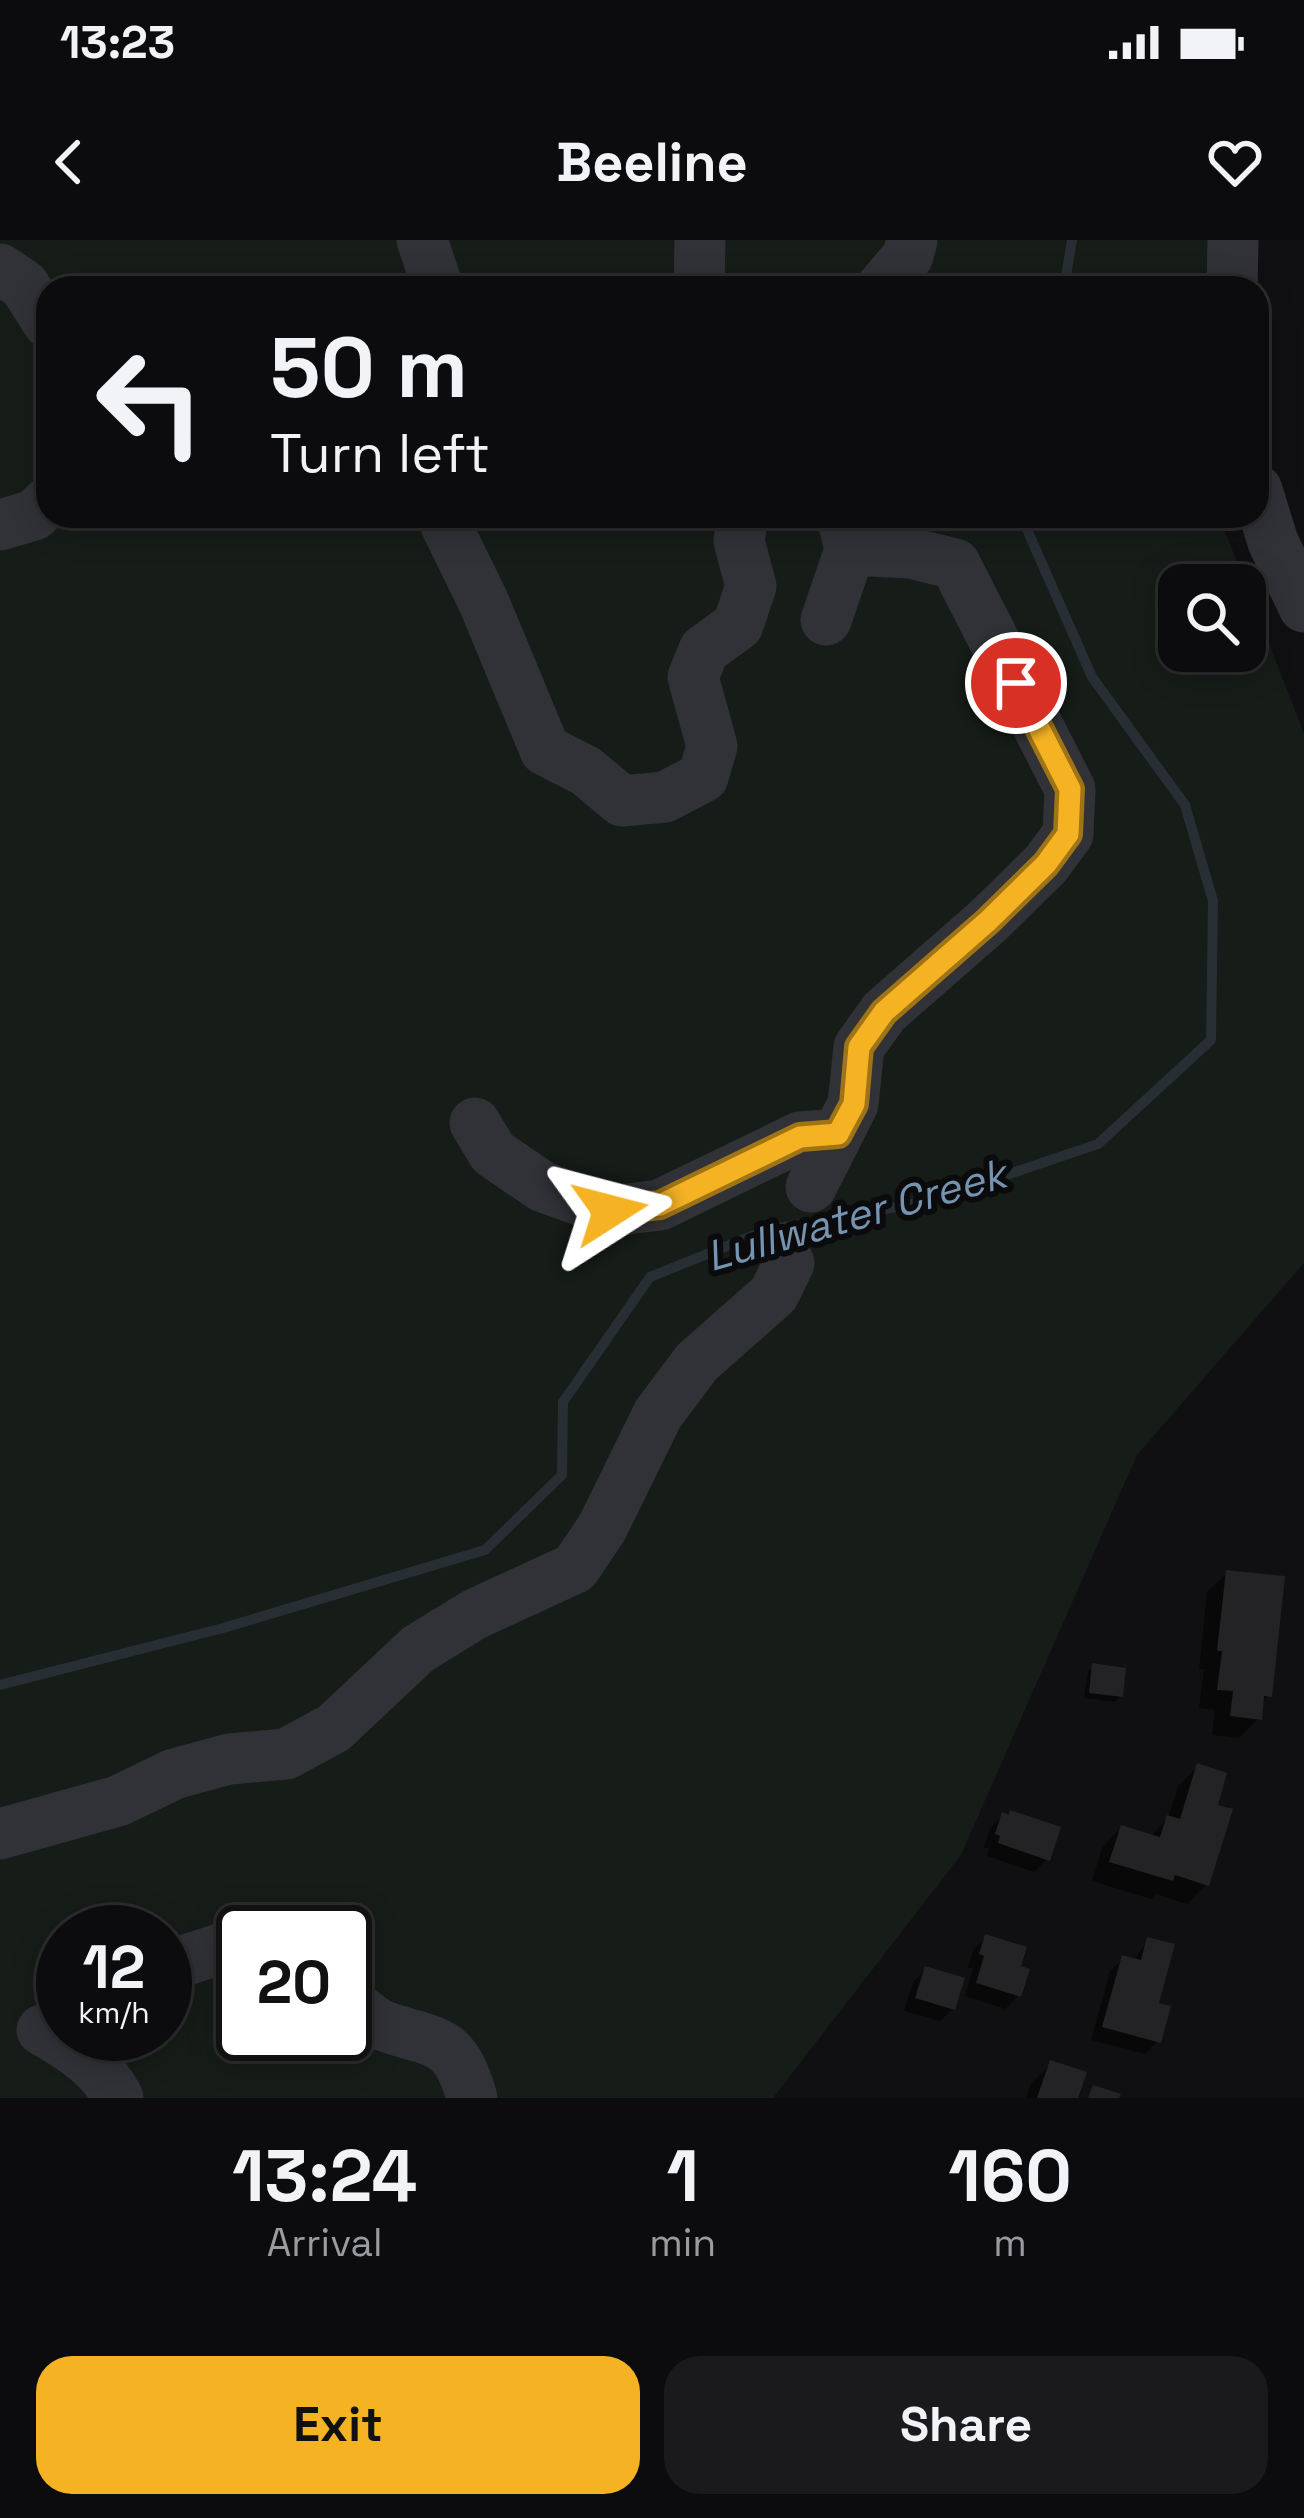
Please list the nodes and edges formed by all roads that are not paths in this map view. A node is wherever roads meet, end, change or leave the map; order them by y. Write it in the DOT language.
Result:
graph roads {
  1 [pos="422,240"];
  2 [pos="700,240"];
  3 [pos="912,240"];
  4 [pos="1233,240"];
  5 [pos="0,269"];
  6 [pos="434,276"];
  7 [pos="699,276"];
  8 [pos="891,276"];
  9 [pos="1232,276"];
  10 [pos="36,304"];
  11 [pos="36,513"];
  12 [pos="0,525"];
  13 [pos="448,528"];
  14 [pos="741,528"];
  15 [pos="1269,528"];
  16 [pos="846,533"];
  17 [pos="1304,607"];
  18 [pos="826,620"];
  19 [pos="475,1123"];
  20 [pos="838,1134"];
  21 [pos="812,1187"];
  22 [pos="789,1263"];
  23 [pos="0,1834"];
  24 [pos="372,2020"];
  25 [pos="35,2028"];
  26 [pos="118,2098"];
  27 [pos="472,2098"];
  1 -- 6 [label="street"];
  2 -- 7 [label="street"];
  3 -- 8 [label="street"];
  4 -- 9 [label="street"];
  5 -- 10 [label="street"];
  11 -- 12 [label="street"];
  13 -- 14 [label="street"];
  15 -- 17 [label="street"];
  16 -- 18 [label="street"];
  16 -- 20 [label="street"];
  19 -- 20 [label="street"];
  20 -- 21 [label="street"];
  22 -- 23 [label="street"];
  24 -- 27 [label="street"];
  25 -- 26 [label="street"];
}
